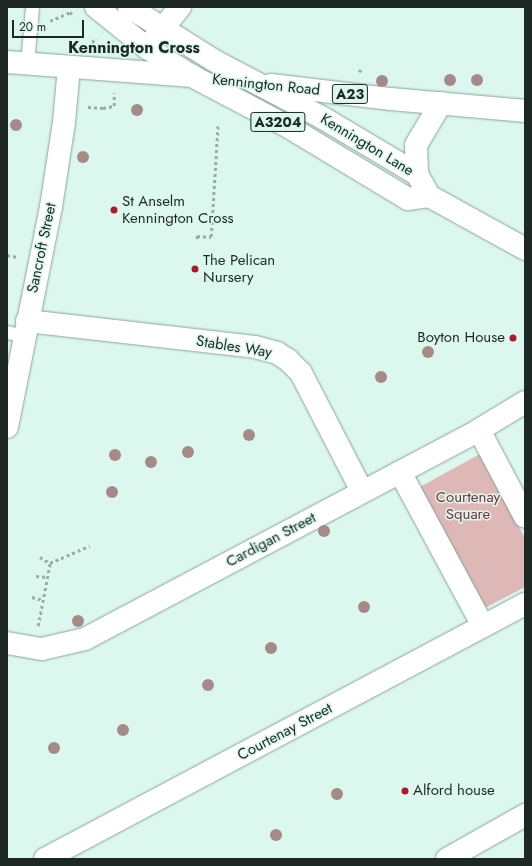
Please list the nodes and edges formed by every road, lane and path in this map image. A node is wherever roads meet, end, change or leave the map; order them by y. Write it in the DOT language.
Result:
graph roads {
  1 [pos="32,7"];
  2 [pos="96,7"];
  3 [pos="130,7"];
  4 [pos="180,7"];
  5 [pos="76,17"];
  6 [pos="49,22"];
  7 [pos="163,29"];
  8 [pos="147,48"];
  9 [pos="17,63"];
  10 [pos="69,67"];
  11 [pos="192,76"];
  12 [pos="258,83"];
  13 [pos="114,99"];
  14 [pos="441,103"];
  15 [pos="88,107"];
  16 [pos="525,111"];
  17 [pos="218,124"];
  18 [pos="417,174"];
  19 [pos="430,196"];
  20 [pos="197,239"];
  21 [pos="525,249"];
  22 [pos="20,329"];
  23 [pos="9,401"];
  24 [pos="525,402"];
  25 [pos="7,427"];
  26 [pos="479,430"];
  27 [pos="400,472"];
  28 [pos="362,491"];
  29 [pos="525,517"];
  30 [pos="89,546"];
  31 [pos="40,557"];
  32 [pos="50,563"];
  33 [pos="36,576"];
  34 [pos="47,577"];
  35 [pos="32,597"];
  36 [pos="43,600"];
  37 [pos="525,604"];
  38 [pos="38,626"];
  39 [pos="483,626"];
  40 [pos="7,643"];
  41 [pos="525,815"];
  42 [pos="460,856"];
  43 [pos="45,859"];
  1 -- 9 [label="lane"];
  2 -- 8 [label="main road, Kennington Lane / A3204"];
  3 -- 7 [label="main road, Kennington Lane / A3204"];
  4 -- 7 [label="main road"];
  5 -- 6 [label="path"];
  7 -- 8 [label="main road"];
  7 -- 12 [label="main road, Kennington Lane / A3204"];
  8 -- 11 [label="main road, Kennington Lane / A3204"];
  9 -- 10 [label="main road, Kennington Road / A23"];
  10 -- 11 [label="main road, Kennington Road / A23"];
  10 -- 22 [label="main road, Sancroft Street"];
  11 -- 12 [label="main road, Kennington Road / A23"];
  11 -- 19 [label="main road, Kennington Lane / A3204"];
  12 -- 14 [label="main road, Kennington Road / A23"];
  12 -- 18 [label="main road, Kennington Lane / A3204"];
  13 -- 15 [label="path"];
  14 -- 16 [label="main road, Kennington Road / A23"];
  14 -- 18 [label="main road"];
  17 -- 20 [label="path"];
  18 -- 19 [label="main road, Kennington Lane / A3204"];
  19 -- 21 [label="main road"];
  22 -- 23 [label="main road, Sancroft Street"];
  22 -- 28 [label="main road, Stables Way"];
  23 -- 25 [label="main road, Sancroft Street"];
  24 -- 26 [label="main road, Cardigan Street"];
  26 -- 27 [label="main road, Cardigan Street"];
  26 -- 29 [label="main road"];
  27 -- 28 [label="main road, Cardigan Street"];
  27 -- 39 [label="main road"];
  28 -- 40 [label="main road, Cardigan Street"];
  30 -- 32 [label="path"];
  31 -- 32 [label="path"];
  32 -- 34 [label="path"];
  33 -- 34 [label="path"];
  34 -- 36 [label="path"];
  35 -- 36 [label="path"];
  36 -- 38 [label="path"];
  37 -- 39 [label="main road, Courtenay Street"];
  39 -- 43 [label="main road, Courtenay Street"];
  41 -- 42 [label="main road"];
}
